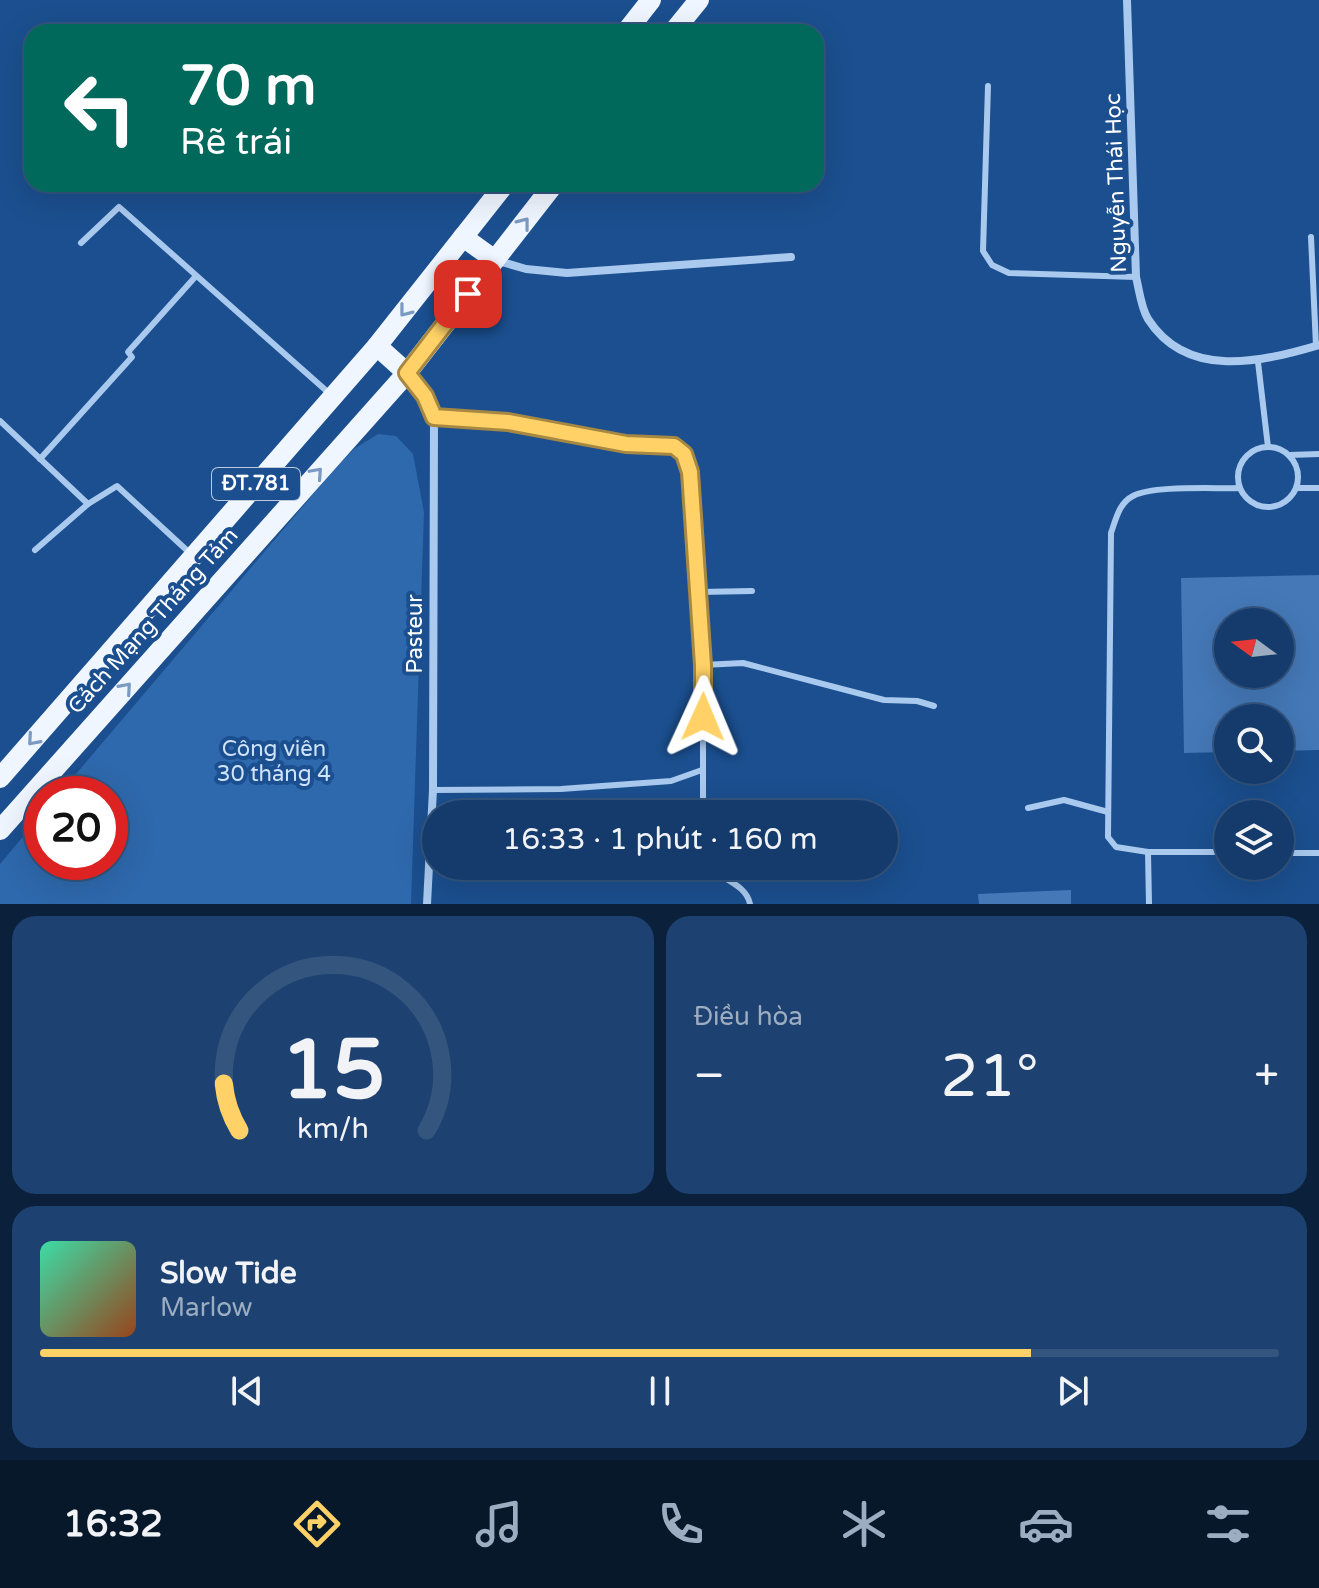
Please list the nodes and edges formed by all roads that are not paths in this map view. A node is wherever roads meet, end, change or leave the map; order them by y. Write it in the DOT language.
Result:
graph roads {
  1 [pos="651,0"];
  2 [pos="699,0"];
  3 [pos="1127,0"];
  4 [pos="632,24"];
  5 [pos="680,24"];
  6 [pos="988,86"];
  7 [pos="499,192"];
  8 [pos="548,192"];
  9 [pos="463,237"];
  10 [pos="1311,237"];
  11 [pos="81,243"];
  12 [pos="791,257"];
  13 [pos="495,260"];
  14 [pos="196,276"];
  15 [pos="1136,277"];
  16 [pos="1318,345"];
  17 [pos="377,346"];
  18 [pos="1258,362"];
  19 [pos="407,373"];
  20 [pos="333,396"];
  21 [pos="434,417"];
  22 [pos="0,421"];
  23 [pos="1268,447"];
  24 [pos="1319,454"];
  25 [pos="1289,455"];
  26 [pos="40,459"];
  27 [pos="1240,488"];
  28 [pos="1296,488"];
  29 [pos="1319,488"];
  30 [pos="88,504"];
  31 [pos="35,550"];
  32 [pos="193,556"];
  33 [pos="752,591"];
  34 [pos="699,592"];
  35 [pos="703,665"];
  36 [pos="934,706"];
  37 [pos="702,770"];
  38 [pos="0,778"];
  39 [pos="433,790"];
  40 [pos="703,800"];
  41 [pos="1028,808"];
  42 [pos="1108,812"];
  43 [pos="0,830"];
  44 [pos="1148,852"];
  45 [pos="1214,852"];
  46 [pos="1294,853"];
  47 [pos="1319,853"];
  48 [pos="727,880"];
  49 [pos="427,904"];
  50 [pos="750,904"];
  51 [pos="1149,904"];
  1 -- 4 [label="main road"];
  2 -- 5 [label="main road"];
  3 -- 15 [label="street, Nguyễn Thái Học"];
  6 -- 15 [label="lane"];
  7 -- 9 [label="main road, Cách Mạng Tháng Tám / ĐT.781"];
  13 -- 8 [label="main road, Cách Mạng Tháng Tám / ĐT.781, one-way"];
  9 -- 13 [label="main road"];
  9 -- 17 [label="main road, Cách Mạng Tháng Tám / ĐT.781, one-way"];
  10 -- 16 [label="lane"];
  11 -- 14 [label="lane"];
  12 -- 13 [label="street"];
  13 -- 19 [label="main road, Cách Mạng Tháng Tám / ĐT.781"];
  14 -- 20 [label="lane"];
  14 -- 26 [label="lane"];
  15 -- 18 [label="street, Nguyễn Thái Học"];
  16 -- 18 [label="street, Nguyễn Thái Học"];
  17 -- 19 [label="main road"];
  17 -- 20 [label="main road, Cách Mạng Tháng Tám / ĐT.781"];
  18 -- 23 [label="lane"];
  19 -- 21 [label="street, Pasteur"];
  43 -- 19 [label="main road, Cách Mạng Tháng Tám / ĐT.781, one-way"];
  20 -- 32 [label="main road, Cách Mạng Tháng Tám / ĐT.781"];
  21 -- 34 [label="lane"];
  21 -- 39 [label="street, Pasteur"];
  22 -- 26 [label="lane"];
  23 -- 25 [label="lane"];
  23 -- 27 [label="lane"];
  24 -- 25 [label="lane"];
  25 -- 28 [label="lane"];
  26 -- 30 [label="lane"];
  27 -- 28 [label="lane"];
  27 -- 42 [label="lane"];
  28 -- 29 [label="lane"];
  30 -- 31 [label="lane"];
  30 -- 32 [label="lane"];
  32 -- 38 [label="main road, Cách Mạng Tháng Tám / ĐT.781, one-way"];
  33 -- 34 [label="lane"];
  34 -- 35 [label="lane"];
  35 -- 36 [label="lane"];
  35 -- 37 [label="lane"];
  37 -- 39 [label="lane"];
  37 -- 40 [label="lane"];
  39 -- 49 [label="street, Pasteur"];
  41 -- 42 [label="lane"];
  42 -- 44 [label="lane"];
  44 -- 45 [label="lane"];
  44 -- 51 [label="lane"];
  46 -- 47 [label="lane"];
  48 -- 50 [label="lane"];
}
